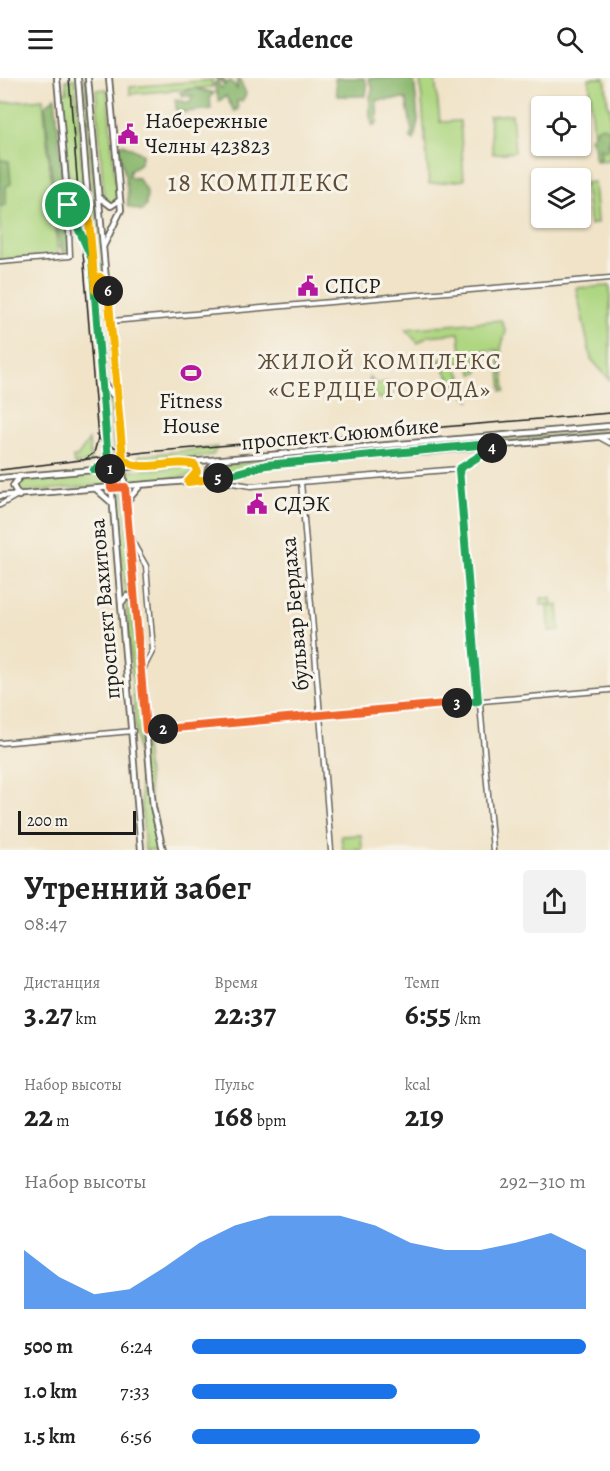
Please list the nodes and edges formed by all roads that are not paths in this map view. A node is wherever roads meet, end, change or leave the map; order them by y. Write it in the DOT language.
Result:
graph roads {
  1 [pos="57,78"];
  2 [pos="78,78"];
  3 [pos="88,78"];
  4 [pos="111,80"];
  5 [pos="87,196"];
  6 [pos="99,197"];
  7 [pos="68,198"];
  8 [pos="120,200"];
  9 [pos="68,205"];
  10 [pos="71,239"];
  11 [pos="85,242"];
  12 [pos="103,247"];
  13 [pos="92,259"];
  14 [pos="0,262"];
  15 [pos="610,278"];
  16 [pos="95,290"];
  17 [pos="108,290"];
  18 [pos="112,321"];
  19 [pos="103,380"];
  20 [pos="117,380"];
  21 [pos="610,426"];
  22 [pos="610,436"];
  23 [pos="598,437"];
  24 [pos="500,443"];
  25 [pos="610,443"];
  26 [pos="123,459"];
  27 [pos="216,460"];
  28 [pos="108,461"];
  29 [pos="186,462"];
  30 [pos="138,466"];
  31 [pos="124,467"];
  32 [pos="110,468"];
  33 [pos="459,469"];
  34 [pos="94,470"];
  35 [pos="20,476"];
  36 [pos="0,478"];
  37 [pos="213,479"];
  38 [pos="188,482"];
  39 [pos="301,482"];
  40 [pos="140,486"];
  41 [pos="125,487"];
  42 [pos="111,488"];
  43 [pos="96,489"];
  44 [pos="0,496"];
  45 [pos="18,496"];
  46 [pos="126,502"];
  47 [pos="112,504"];
  48 [pos="0,505"];
  49 [pos="129,536"];
  50 [pos="135,601"];
  51 [pos="121,603"];
  52 [pos="140,674"];
  53 [pos="610,690"];
  54 [pos="478,701"];
  55 [pos="320,716"];
  56 [pos="146,730"];
  57 [pos="133,731"];
  58 [pos="0,743"];
  59 [pos="141,850"];
  60 [pos="163,850"];
  61 [pos="332,850"];
  62 [pos="494,850"];
  1 -- 7 [label="main road"];
  2 -- 5 [label="main road, проспект Вахитова"];
  3 -- 6 [label="main road, проспект Вахитова"];
  4 -- 8 [label="main road"];
  5 -- 7 [label="main road"];
  5 -- 13 [label="main road, проспект Вахитова"];
  6 -- 8 [label="main road"];
  6 -- 12 [label="main road, проспект Вахитова"];
  7 -- 9 [label="main road"];
  8 -- 12 [label="main road"];
  9 -- 10 [label="street"];
  9 -- 11 [label="main road"];
  10 -- 11 [label="street"];
  10 -- 14 [label="street"];
  11 -- 13 [label="main road"];
  12 -- 17 [label="main road, проспект Вахитова"];
  13 -- 16 [label="main road, проспект Вахитова"];
  15 -- 18 [label="street"];
  16 -- 17 [label="main road"];
  16 -- 19 [label="main road, проспект Вахитова"];
  17 -- 18 [label="main road, проспект Вахитова"];
  18 -- 20 [label="main road, проспект Вахитова"];
  19 -- 20 [label="main road"];
  19 -- 28 [label="main road, проспект Вахитова"];
  20 -- 26 [label="main road, проспект Вахитова"];
  21 -- 27 [label="main road, проспект Сююмбике"];
  22 -- 23 [label="main road, проспект Сююмбике"];
  23 -- 24 [label="main road, проспект Сююмбике"];
  23 -- 25 [label="street"];
  24 -- 33 [label="street"];
  24 -- 37 [label="main road, проспект Сююмбике"];
  26 -- 30 [label="main road"];
  26 -- 31 [label="main road, проспект Вахитова"];
  27 -- 29 [label="main road, проспект Сююмбике"];
  27 -- 37 [label="main road"];
  28 -- 32 [label="main road, проспект Вахитова"];
  28 -- 34 [label="main road"];
  29 -- 30 [label="main road, проспект Сююмбике"];
  29 -- 38 [label="main road"];
  30 -- 31 [label="main road, проспект Сююмбике"];
  31 -- 32 [label="main road, проспект Сююмбике"];
  31 -- 41 [label="main road, проспект Вахитова"];
  32 -- 34 [label="main road, проспект Сююмбике"];
  32 -- 42 [label="main road, проспект Вахитова"];
  33 -- 39 [label="street"];
  33 -- 54 [label="street"];
  34 -- 35 [label="main road, проспект Сююмбике"];
  35 -- 36 [label="main road, проспект Сююмбике"];
  35 -- 45 [label="main road"];
  37 -- 38 [label="main road, проспект Сююмбике"];
  37 -- 39 [label="street"];
  38 -- 40 [label="main road, проспект Сююмбике"];
  39 -- 55 [label="street, бульвар Бердаха"];
  40 -- 41 [label="main road, проспект Сююмбике"];
  40 -- 46 [label="main road"];
  41 -- 42 [label="main road, проспект Сююмбике"];
  41 -- 46 [label="main road, проспект Вахитова"];
  42 -- 43 [label="main road, проспект Сююмбике"];
  42 -- 47 [label="main road, проспект Вахитова"];
  43 -- 45 [label="main road, проспект Сююмбике"];
  43 -- 47 [label="main road"];
  44 -- 45 [label="main road, проспект Сююмбике"];
  45 -- 48 [label="street"];
  46 -- 49 [label="main road, проспект Вахитова"];
  47 -- 51 [label="main road, проспект Вахитова"];
  49 -- 50 [label="main road, проспект Вахитова"];
  49 -- 52 [label="street"];
  50 -- 51 [label="main road"];
  50 -- 52 [label="main road, проспект Вахитова"];
  51 -- 57 [label="main road, проспект Вахитова"];
  52 -- 56 [label="main road, проспект Вахитова"];
  53 -- 54 [label="street"];
  54 -- 55 [label="street"];
  54 -- 62 [label="street"];
  55 -- 56 [label="street"];
  55 -- 61 [label="street, бульвар Бердаха"];
  56 -- 60 [label="main road, проспект Вахитова"];
  57 -- 58 [label="street"];
  57 -- 59 [label="main road, проспект Вахитова"];
}
